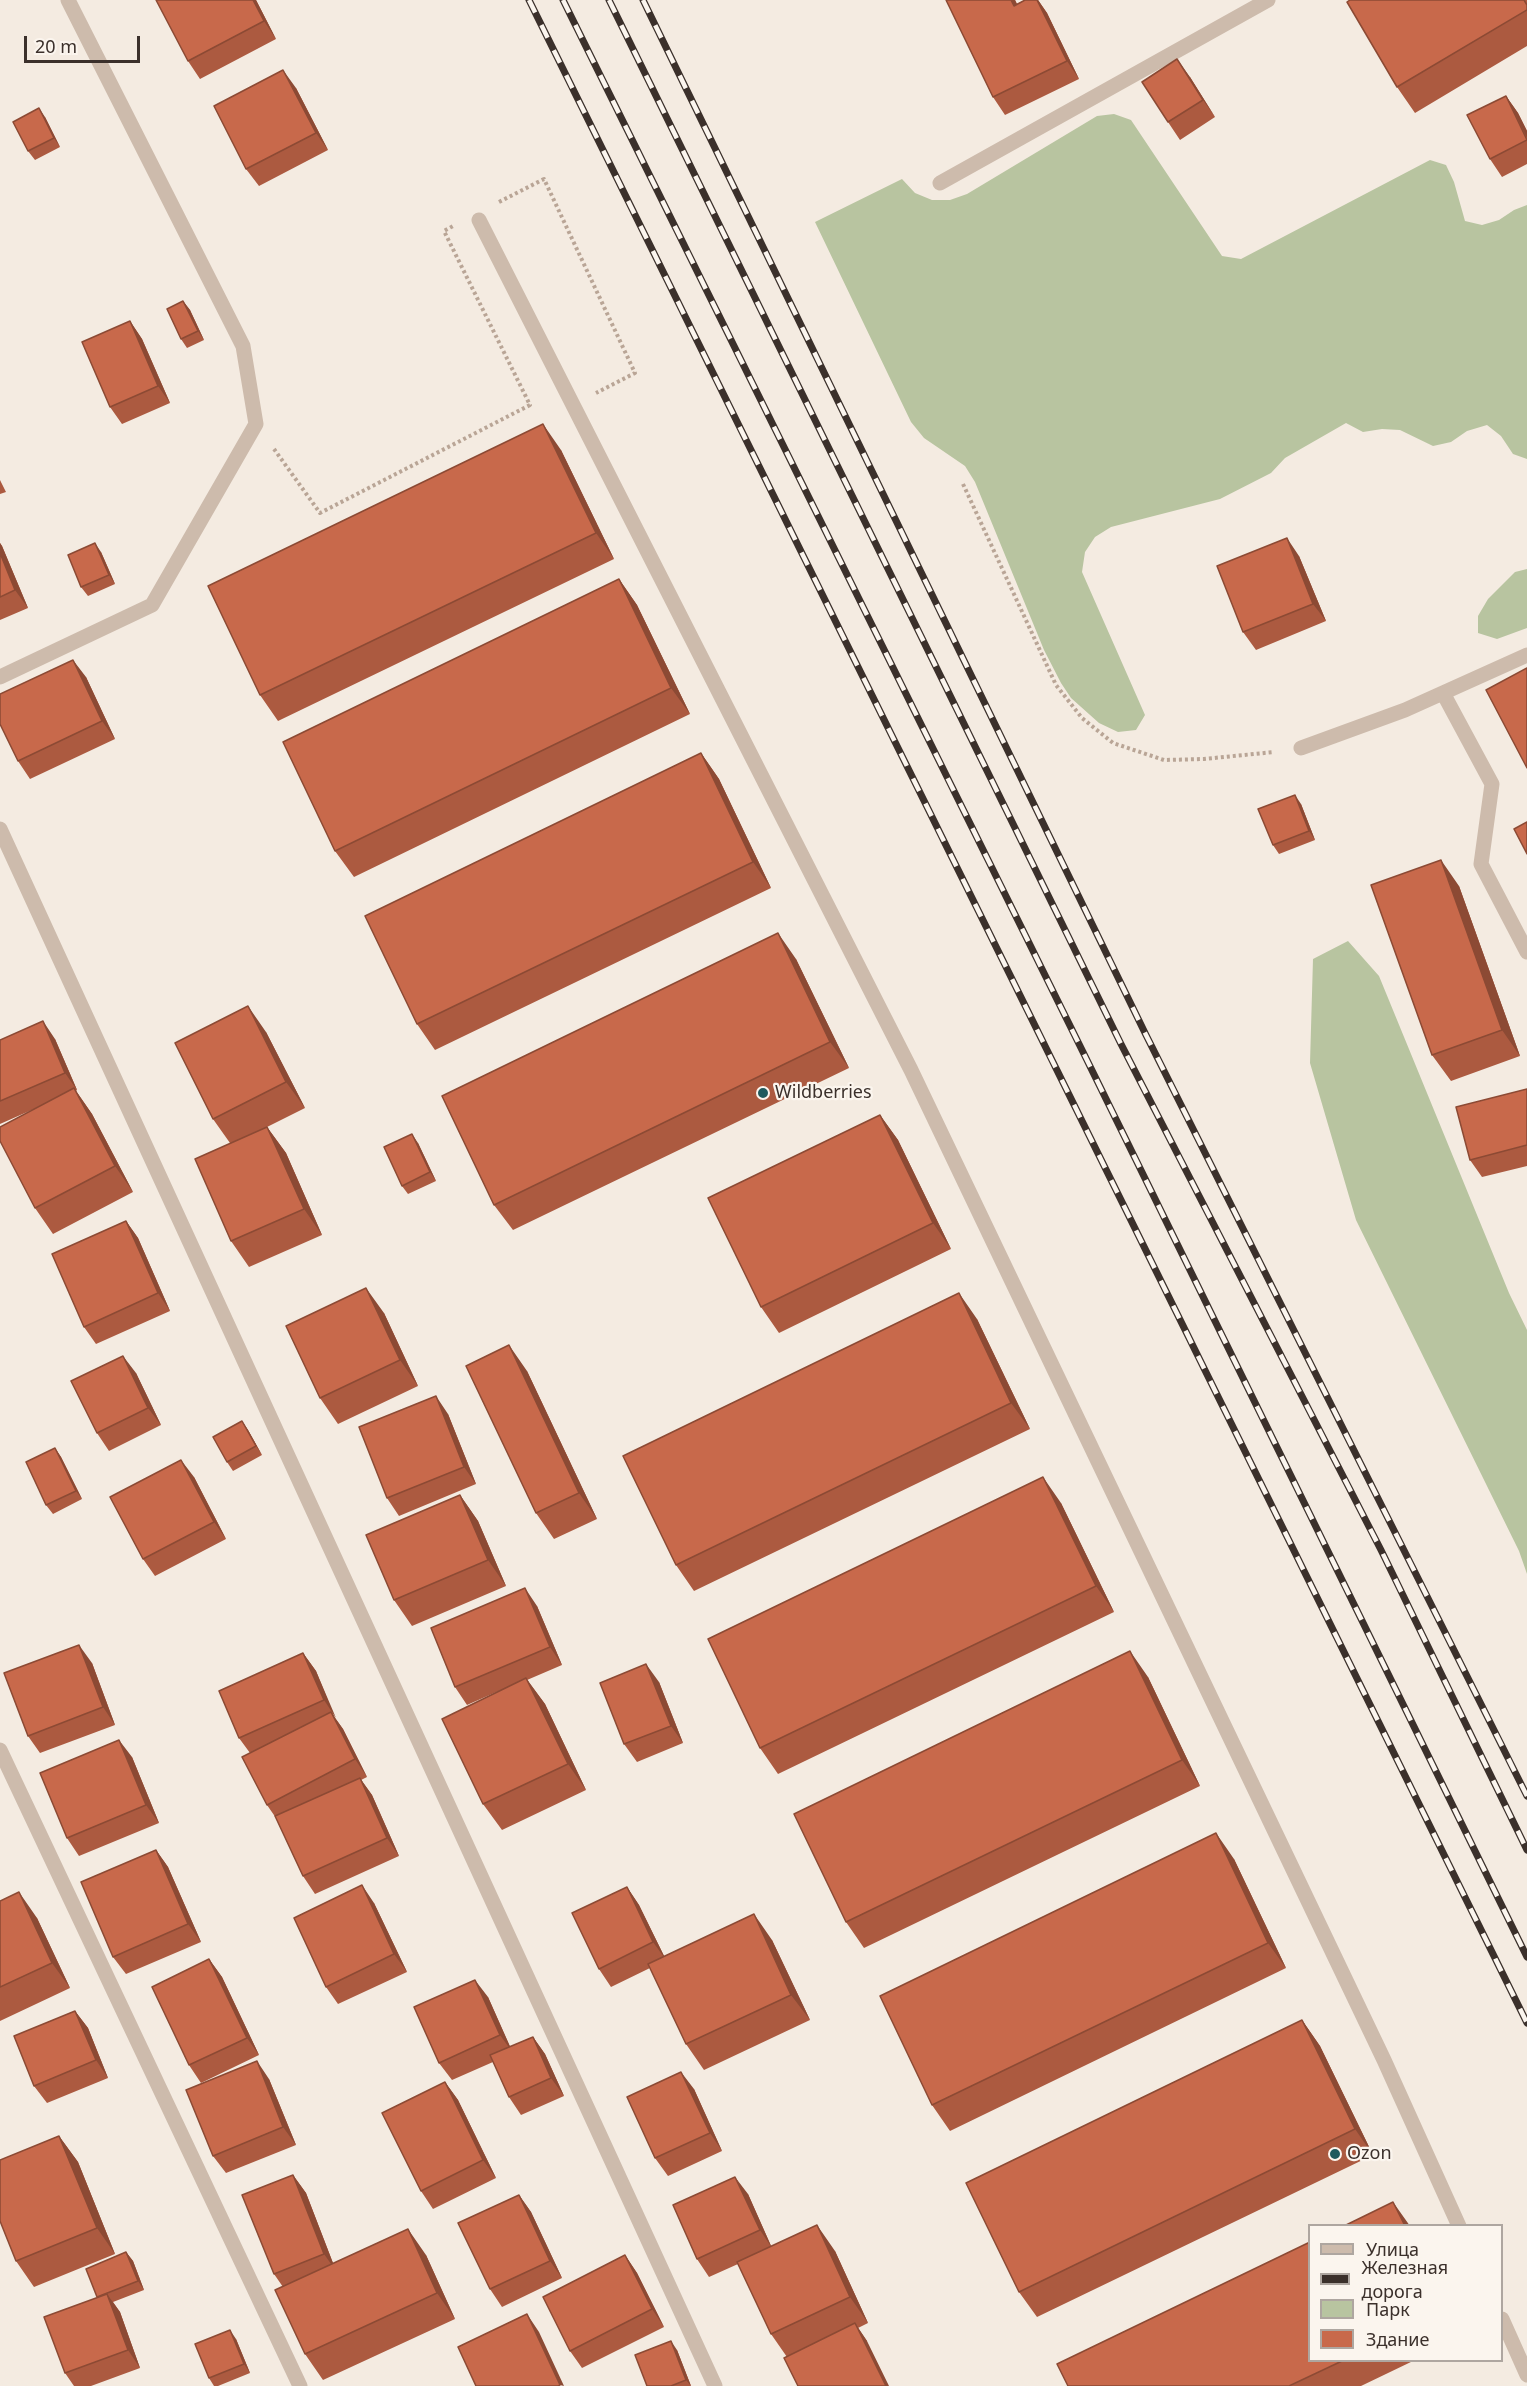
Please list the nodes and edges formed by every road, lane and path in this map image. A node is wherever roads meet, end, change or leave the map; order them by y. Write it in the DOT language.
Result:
graph roads {
  1 [pos="68,0"];
  2 [pos="1268,0"];
  3 [pos="940,183"];
  4 [pos="494,205"];
  5 [pos="479,220"];
  6 [pos="454,226"];
  7 [pos="574,406"];
  8 [pos="256,424"];
  9 [pos="963,484"];
  10 [pos="1527,655"];
  11 [pos="0,676"];
  12 [pos="1443,693"];
  13 [pos="1301,748"];
  14 [pos="0,829"];
  15 [pos="1527,952"];
  16 [pos="0,1750"];
  17 [pos="1458,2224"];
  18 [pos="1503,2321"];
  19 [pos="1527,2375"];
  20 [pos="300,2386"];
  21 [pos="715,2386"];
  1 -- 8 [label="street"];
  2 -- 3 [label="street"];
  4 -- 7 [label="path"];
  5 -- 7 [label="street"];
  6 -- 8 [label="path"];
  7 -- 17 [label="street"];
  8 -- 11 [label="street"];
  9 -- 13 [label="path"];
  10 -- 12 [label="street"];
  12 -- 13 [label="street"];
  12 -- 15 [label="street"];
  14 -- 21 [label="street"];
  16 -- 20 [label="street"];
  18 -- 19 [label="street"];
}
